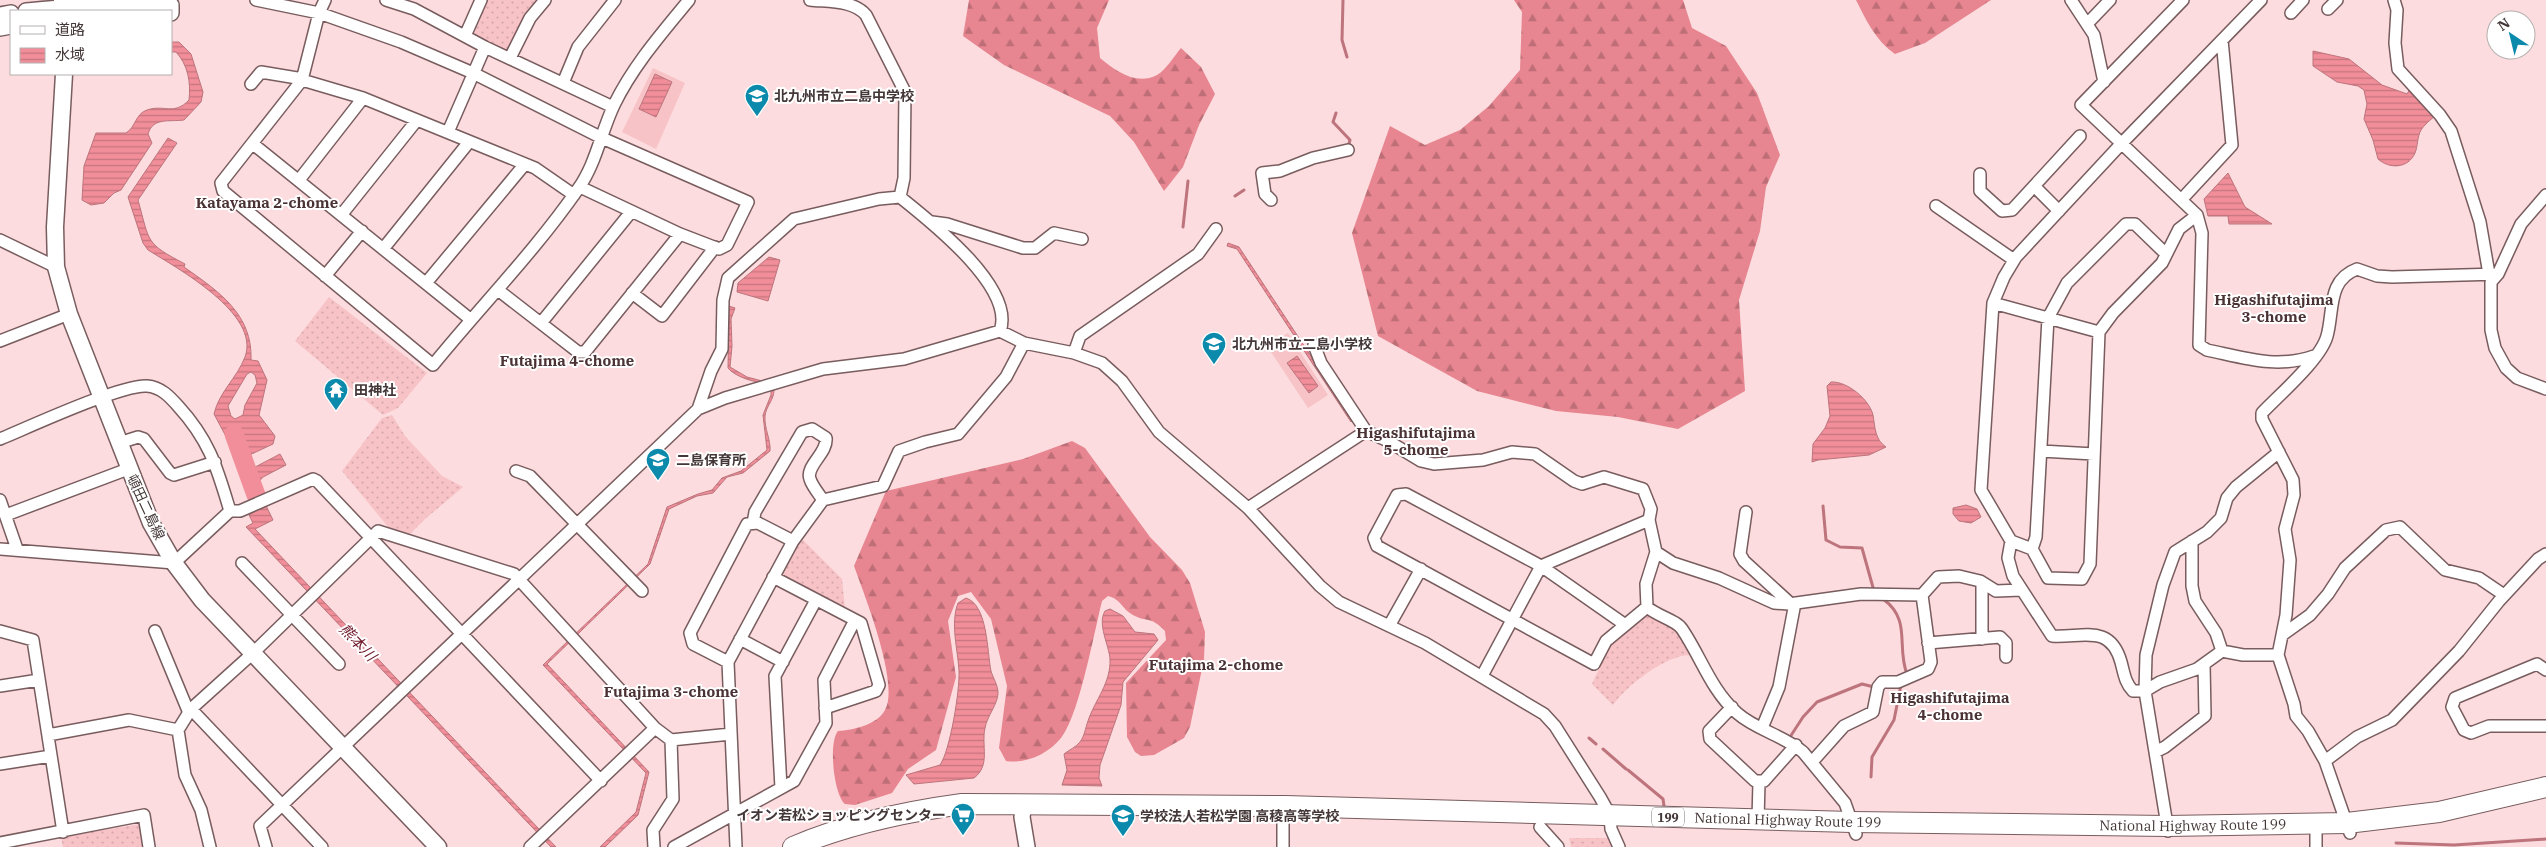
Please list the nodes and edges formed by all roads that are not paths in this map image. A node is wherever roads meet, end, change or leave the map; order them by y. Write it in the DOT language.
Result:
graph roads {
  1 [pos="256,0"];
  2 [pos="325,0"];
  3 [pos="386,0"];
  4 [pos="481,0"];
  5 [pos="545,0"];
  6 [pos="615,0"];
  7 [pos="689,0"];
  8 [pos="810,0"];
  9 [pos="2071,0"];
  10 [pos="2110,0"];
  11 [pos="2183,0"];
  12 [pos="2261,0"];
  13 [pos="2303,0"];
  14 [pos="2337,0"];
  15 [pos="2394,0"];
  16 [pos="416,5"];
  17 [pos="63,6"];
  18 [pos="2328,9"];
  19 [pos="33,10"];
  20 [pos="171,10"];
  21 [pos="319,13"];
  22 [pos="2291,13"];
  23 [pos="2087,24"];
  24 [pos="465,36"];
  25 [pos="2222,40"];
  26 [pos="485,47"];
  27 [pos="510,58"];
  28 [pos="473,72"];
  29 [pos="64,75"];
  30 [pos="303,79"];
  31 [pos="563,82"];
  32 [pos="2104,82"];
  33 [pos="251,84"];
  34 [pos="363,98"];
  35 [pos="613,107"];
  36 [pos="417,120"];
  37 [pos="448,132"];
  38 [pos="2080,136"];
  39 [pos="602,138"];
  40 [pos="468,142"];
  41 [pos="2122,142"];
  42 [pos="253,144"];
  43 [pos="1348,150"];
  44 [pos="525,164"];
  45 [pos="1980,174"];
  46 [pos="299,180"];
  47 [pos="2034,186"];
  48 [pos="577,191"];
  49 [pos="2546,195"];
  50 [pos="900,197"];
  51 [pos="2182,199"];
  52 [pos="1271,200"];
  53 [pos="1936,206"];
  54 [pos="2059,210"];
  55 [pos="631,212"];
  56 [pos="342,214"];
  57 [pos="2197,215"];
  58 [pos="932,222"];
  59 [pos="1216,229"];
  60 [pos="362,231"];
  61 [pos="680,234"];
  62 [pos="1082,238"];
  63 [pos="0,240"];
  64 [pos="715,248"];
  65 [pos="383,249"];
  66 [pos="2166,254"];
  67 [pos="2014,260"];
  68 [pos="56,267"];
  69 [pos="2494,274"];
  70 [pos="325,276"];
  71 [pos="426,283"];
  72 [pos="498,290"];
  73 [pos="632,293"];
  74 [pos="1994,303"];
  75 [pos="69,314"];
  76 [pos="470,318"];
  77 [pos="2048,318"];
  78 [pos="541,324"];
  79 [pos="1000,331"];
  80 [pos="2099,332"];
  81 [pos="0,341"];
  82 [pos="1024,343"];
  83 [pos="1314,344"];
  84 [pos="1074,353"];
  85 [pos="2317,355"];
  86 [pos="2546,389"];
  87 [pos="103,398"];
  88 [pos="698,409"];
  89 [pos="1366,431"];
  90 [pos="0,439"];
  91 [pos="119,444"];
  92 [pos="2041,451"];
  93 [pos="2279,452"];
  94 [pos="2094,454"];
  95 [pos="215,462"];
  96 [pos="128,469"];
  97 [pos="516,471"];
  98 [pos="0,500"];
  99 [pos="823,500"];
  100 [pos="1248,508"];
  101 [pos="230,511"];
  102 [pos="1746,512"];
  103 [pos="6,515"];
  104 [pos="1649,520"];
  105 [pos="753,523"];
  106 [pos="578,524"];
  107 [pos="371,539"];
  108 [pos="794,541"];
  109 [pos="2011,541"];
  110 [pos="2192,541"];
  111 [pos="0,549"];
  112 [pos="17,549"];
  113 [pos="2032,549"];
  114 [pos="1656,552"];
  115 [pos="2546,554"];
  116 [pos="174,563"];
  117 [pos="242,564"];
  118 [pos="1541,566"];
  119 [pos="1421,570"];
  120 [pos="773,577"];
  121 [pos="517,580"];
  122 [pos="1982,583"];
  123 [pos="2021,590"];
  124 [pos="642,591"];
  125 [pos="1922,595"];
  126 [pos="2504,595"];
  127 [pos="816,600"];
  128 [pos="1793,603"];
  129 [pos="1647,607"];
  130 [pos="291,615"];
  131 [pos="1513,618"];
  132 [pos="855,620"];
  133 [pos="1624,624"];
  134 [pos="1389,626"];
  135 [pos="0,631"];
  136 [pos="155,631"];
  137 [pos="461,633"];
  138 [pos="2282,635"];
  139 [pos="740,639"];
  140 [pos="1982,639"];
  141 [pos="1928,643"];
  142 [pos="2222,651"];
  143 [pos="253,653"];
  144 [pos="2278,655"];
  145 [pos="2006,657"];
  146 [pos="728,662"];
  147 [pos="783,662"];
  148 [pos="339,664"];
  149 [pos="2204,664"];
  150 [pos="2546,670"];
  151 [pos="1482,676"];
  152 [pos="39,680"];
  153 [pos="0,686"];
  154 [pos="2145,692"];
  155 [pos="825,708"];
  156 [pos="1732,708"];
  157 [pos="190,711"];
  158 [pos="2544,723"];
  159 [pos="655,728"];
  160 [pos="1762,728"];
  161 [pos="178,730"];
  162 [pos="731,734"];
  163 [pos="48,735"];
  164 [pos="671,740"];
  165 [pos="1796,746"];
  166 [pos="342,747"];
  167 [pos="2155,752"];
  168 [pos="51,756"];
  169 [pos="2325,761"];
  170 [pos="1812,762"];
  171 [pos="0,764"];
  172 [pos="601,781"];
  173 [pos="1759,782"];
  174 [pos="2546,787"];
  175 [pos="781,788"];
  176 [pos="2546,800"];
  177 [pos="282,805"];
  178 [pos="1023,810"];
  179 [pos="736,814"];
  180 [pos="1283,820"];
  181 [pos="1758,820"];
  182 [pos="1540,827"];
  183 [pos="1854,828"];
  184 [pos="2348,828"];
  185 [pos="1614,830"];
  186 [pos="2168,830"];
  187 [pos="63,832"];
  188 [pos="2316,840"];
  189 [pos="0,842"];
  190 [pos="149,847"];
  191 [pos="210,847"];
  192 [pos="266,847"];
  193 [pos="322,847"];
  194 [pos="438,847"];
  195 [pos="530,847"];
  196 [pos="654,847"];
  197 [pos="674,847"];
  198 [pos="736,847"];
  199 [pos="793,847"];
  200 [pos="817,847"];
  201 [pos="1027,847"];
  202 [pos="1283,847"];
  203 [pos="1558,847"];
  1 -- 21 [label="street"];
  2 -- 21 [label="street"];
  3 -- 16 [label="street"];
  4 -- 24 [label="street"];
  5 -- 27 [label="street"];
  6 -- 31 [label="street"];
  7 -- 35 [label="street"];
  8 -- 50 [label="street"];
  9 -- 23 [label="street"];
  10 -- 23 [label="street"];
  11 -- 32 [label="street"];
  12 -- 25 [label="street"];
  13 -- 22 [label="street"];
  14 -- 18 [label="street"];
  15 -- 69 [label="street"];
  16 -- 24 [label="street"];
  17 -- 19 [label="street"];
  17 -- 20 [label="street"];
  21 -- 28 [label="street"];
  21 -- 30 [label="street"];
  23 -- 32 [label="street"];
  24 -- 26 [label="street"];
  25 -- 41 [label="street"];
  25 -- 51 [label="street"];
  26 -- 27 [label="street"];
  26 -- 28 [label="street"];
  27 -- 31 [label="street"];
  28 -- 37 [label="street"];
  28 -- 39 [label="street"];
  29 -- 68 [label="main road, 頓田二島線"];
  30 -- 33 [label="street"];
  30 -- 34 [label="street"];
  30 -- 42 [label="street"];
  31 -- 35 [label="street"];
  32 -- 41 [label="street"];
  34 -- 36 [label="street"];
  34 -- 46 [label="street"];
  35 -- 39 [label="street"];
  36 -- 37 [label="street"];
  36 -- 56 [label="street"];
  37 -- 40 [label="street"];
  38 -- 47 [label="street"];
  39 -- 48 [label="street"];
  39 -- 64 [label="street"];
  40 -- 44 [label="street"];
  40 -- 65 [label="street"];
  41 -- 51 [label="street"];
  41 -- 54 [label="street"];
  42 -- 46 [label="street"];
  42 -- 70 [label="street"];
  43 -- 52 [label="street"];
  44 -- 48 [label="street"];
  44 -- 71 [label="street"];
  45 -- 47 [label="street"];
  46 -- 56 [label="street"];
  47 -- 54 [label="street"];
  48 -- 55 [label="street"];
  48 -- 72 [label="street"];
  49 -- 69 [label="street"];
  50 -- 58 [label="street"];
  50 -- 88 [label="street"];
  51 -- 57 [label="street"];
  53 -- 67 [label="street"];
  54 -- 67 [label="street"];
  55 -- 61 [label="street"];
  55 -- 78 [label="street"];
  56 -- 60 [label="street"];
  57 -- 66 [label="street"];
  57 -- 85 [label="street"];
  58 -- 62 [label="street"];
  58 -- 79 [label="street"];
  59 -- 84 [label="street"];
  60 -- 65 [label="street"];
  60 -- 70 [label="street"];
  61 -- 64 [label="street"];
  61 -- 73 [label="street"];
  63 -- 68 [label="street"];
  64 -- 73 [label="street"];
  65 -- 71 [label="street"];
  66 -- 77 [label="street"];
  66 -- 80 [label="street"];
  67 -- 74 [label="street"];
  68 -- 75 [label="main road, 頓田二島線"];
  69 -- 85 [label="street"];
  69 -- 86 [label="street"];
  70 -- 76 [label="street"];
  71 -- 76 [label="street"];
  72 -- 76 [label="street"];
  72 -- 78 [label="street"];
  73 -- 78 [label="street"];
  74 -- 77 [label="street"];
  74 -- 109 [label="street"];
  75 -- 81 [label="street"];
  75 -- 87 [label="main road, 頓田二島線"];
  77 -- 80 [label="street"];
  77 -- 92 [label="street"];
  79 -- 82 [label="street"];
  79 -- 88 [label="street"];
  80 -- 94 [label="street"];
  82 -- 84 [label="street"];
  82 -- 99 [label="street"];
  83 -- 89 [label="street"];
  84 -- 100 [label="street"];
  85 -- 93 [label="street"];
  87 -- 90 [label="street"];
  87 -- 91 [label="main road, 頓田二島線"];
  87 -- 95 [label="street"];
  88 -- 106 [label="street"];
  89 -- 100 [label="street"];
  89 -- 104 [label="street"];
  91 -- 95 [label="street"];
  91 -- 96 [label="main road, 頓田二島線"];
  92 -- 94 [label="street"];
  92 -- 113 [label="street"];
  93 -- 110 [label="street"];
  93 -- 138 [label="street"];
  94 -- 113 [label="street"];
  95 -- 101 [label="street"];
  96 -- 103 [label="street"];
  96 -- 116 [label="main road, 頓田二島線"];
  97 -- 106 [label="street"];
  98 -- 103 [label="street"];
  99 -- 105 [label="street"];
  99 -- 108 [label="street"];
  100 -- 134 [label="street"];
  101 -- 107 [label="street"];
  101 -- 116 [label="street"];
  102 -- 128 [label="street"];
  103 -- 112 [label="street"];
  104 -- 114 [label="street"];
  104 -- 118 [label="street"];
  105 -- 108 [label="street"];
  105 -- 146 [label="street"];
  106 -- 121 [label="street"];
  106 -- 124 [label="street"];
  107 -- 121 [label="street"];
  107 -- 130 [label="street"];
  107 -- 137 [label="street"];
  108 -- 120 [label="street"];
  109 -- 113 [label="street"];
  109 -- 123 [label="street"];
  110 -- 142 [label="street"];
  110 -- 154 [label="street"];
  111 -- 112 [label="street"];
  112 -- 116 [label="street"];
  114 -- 128 [label="street"];
  114 -- 129 [label="street"];
  115 -- 126 [label="street"];
  116 -- 143 [label="main road, 頓田二島線"];
  117 -- 130 [label="street"];
  118 -- 119 [label="street"];
  118 -- 131 [label="street"];
  118 -- 133 [label="street"];
  119 -- 131 [label="street"];
  119 -- 134 [label="street"];
  120 -- 127 [label="street"];
  120 -- 139 [label="street"];
  121 -- 137 [label="street"];
  121 -- 159 [label="street"];
  122 -- 123 [label="street"];
  122 -- 125 [label="street"];
  122 -- 140 [label="street"];
  123 -- 154 [label="street"];
  125 -- 128 [label="street"];
  125 -- 141 [label="street"];
  126 -- 138 [label="street"];
  126 -- 169 [label="street"];
  127 -- 132 [label="street"];
  127 -- 147 [label="street"];
  128 -- 160 [label="street"];
  129 -- 133 [label="street"];
  129 -- 156 [label="street"];
  130 -- 143 [label="street"];
  130 -- 148 [label="street"];
  131 -- 133 [label="street"];
  131 -- 151 [label="street"];
  132 -- 155 [label="street"];
  132 -- 155 [label="street"];
  134 -- 151 [label="street"];
  135 -- 152 [label="street"];
  136 -- 157 [label="street"];
  137 -- 166 [label="street"];
  137 -- 172 [label="street"];
  138 -- 144 [label="street"];
  139 -- 146 [label="street"];
  139 -- 147 [label="street"];
  140 -- 141 [label="street"];
  140 -- 145 [label="street"];
  141 -- 170 [label="street"];
  142 -- 144 [label="street"];
  142 -- 149 [label="street"];
  143 -- 157 [label="street"];
  143 -- 166 [label="main road, 頓田二島線"];
  144 -- 169 [label="street"];
  146 -- 162 [label="street"];
  147 -- 175 [label="street"];
  149 -- 154 [label="street"];
  149 -- 167 [label="street"];
  150 -- 158 [label="street"];
  151 -- 185 [label="street"];
  152 -- 153 [label="street"];
  152 -- 163 [label="street"];
  154 -- 167 [label="street"];
  155 -- 175 [label="street"];
  156 -- 160 [label="street"];
  156 -- 173 [label="street"];
  157 -- 161 [label="street"];
  157 -- 177 [label="street"];
  159 -- 164 [label="street"];
  159 -- 172 [label="street"];
  160 -- 165 [label="street"];
  161 -- 163 [label="street"];
  161 -- 191 [label="street"];
  162 -- 164 [label="street"];
  162 -- 179 [label="street"];
  163 -- 168 [label="street"];
  164 -- 196 [label="street"];
  165 -- 170 [label="street"];
  165 -- 173 [label="street"];
  166 -- 177 [label="street"];
  166 -- 194 [label="main road, 頓田二島線"];
  167 -- 186 [label="street"];
  168 -- 171 [label="street"];
  168 -- 187 [label="street"];
  169 -- 184 [label="street"];
  170 -- 183 [label="street"];
  172 -- 195 [label="street"];
  173 -- 181 [label="street"];
  174 -- 184 [label="highway, National Highway Route 199 / 199"];
  175 -- 179 [label="street"];
  176 -- 184 [label="highway, National Highway Route 199 / 199"];
  177 -- 192 [label="street"];
  177 -- 193 [label="street"];
  178 -- 180 [label="highway, National Highway Route 199 / 199"];
  178 -- 185 [label="highway, National Highway Route 199 / 199"];
  178 -- 199 [label="highway, National Highway Route 199 / 199"];
  178 -- 200 [label="highway, National Highway Route 199 / 199"];
  178 -- 201 [label="street"];
  179 -- 197 [label="street"];
  179 -- 198 [label="street"];
  180 -- 182 [label="highway, National Highway Route 199 / 199"];
  180 -- 202 [label="street"];
  181 -- 183 [label="highway, National Highway Route 199 / 199"];
  181 -- 185 [label="highway, National Highway Route 199 / 199"];
  182 -- 185 [label="highway, National Highway Route 199 / 199"];
  182 -- 203 [label="street"];
  183 -- 185 [label="highway, National Highway Route 199 / 199"];
  183 -- 186 [label="highway, National Highway Route 199 / 199"];
  184 -- 186 [label="highway, National Highway Route 199 / 199"];
  184 -- 188 [label="highway, National Highway Route 199 / 199"];
  186 -- 188 [label="highway, National Highway Route 199 / 199"];
  187 -- 189 [label="street"];
  187 -- 190 [label="street"];
}
